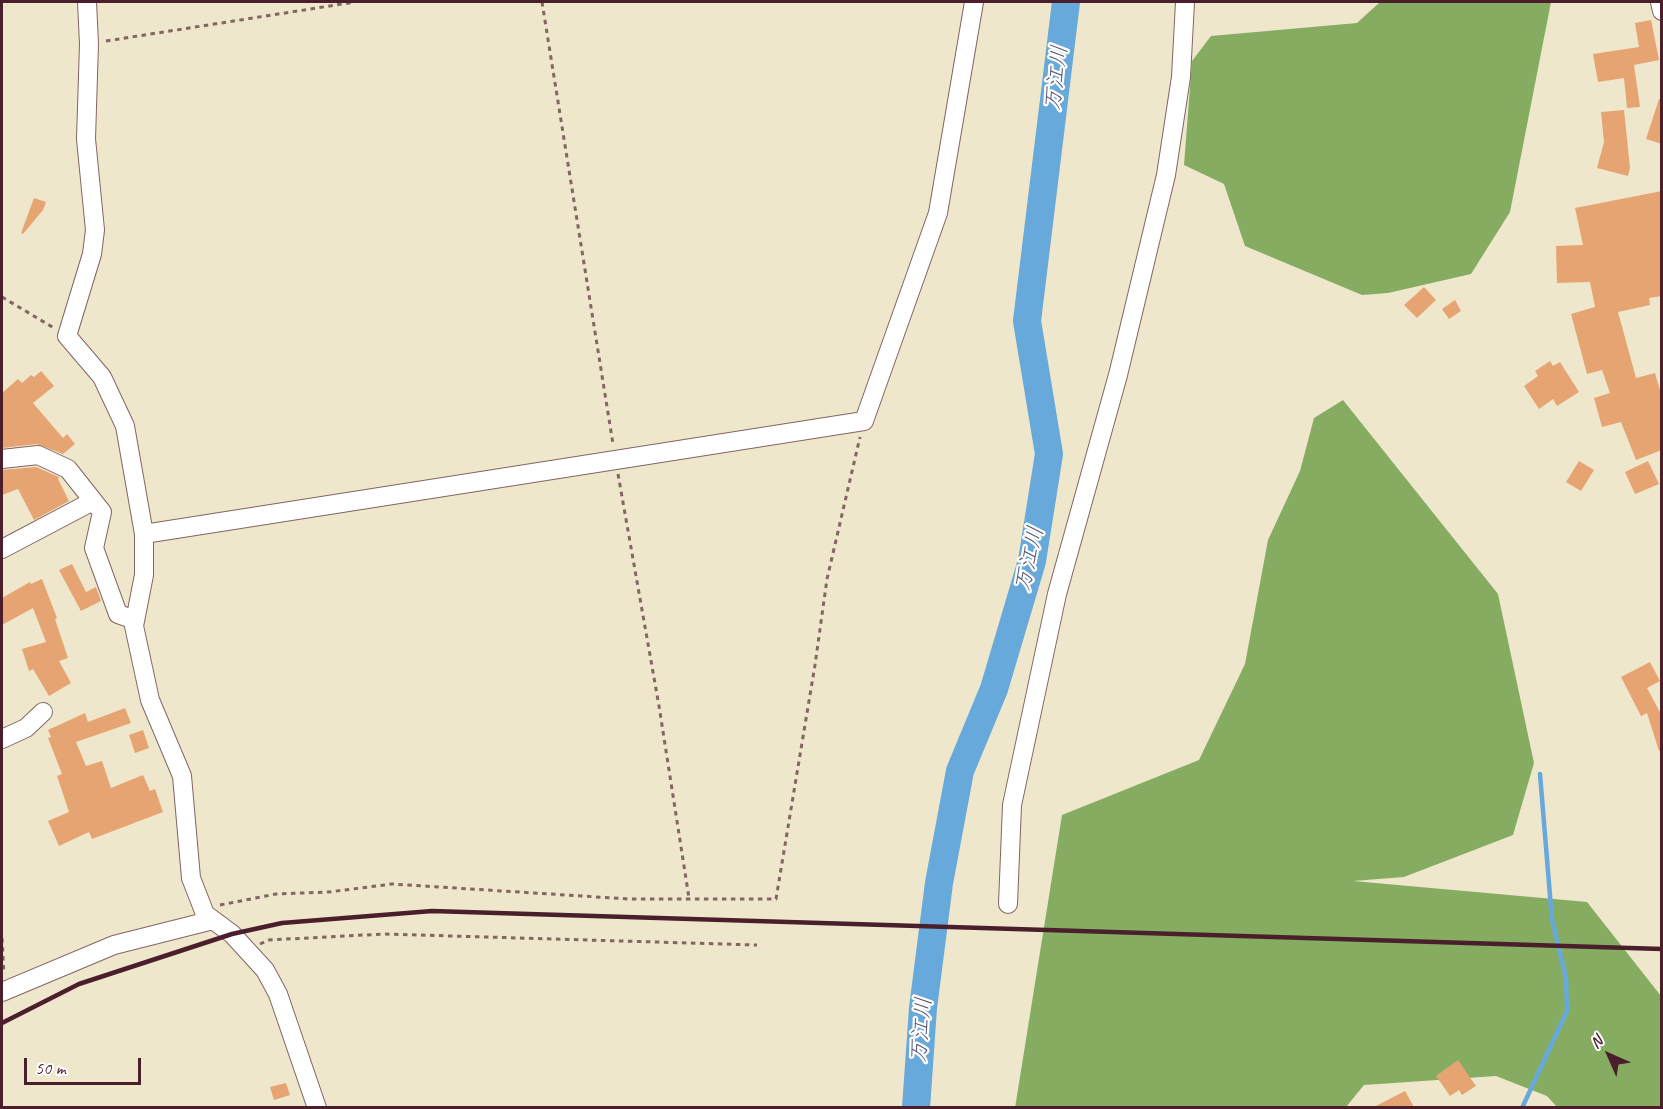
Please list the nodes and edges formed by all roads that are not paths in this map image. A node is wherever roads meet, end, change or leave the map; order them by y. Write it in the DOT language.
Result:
graph roads {
  1 [pos="87,2"];
  2 [pos="974,2"];
  3 [pos="1185,2"];
  4 [pos="1660,2"];
  5 [pos="1662,12"];
  6 [pos="2,459"];
  7 [pos="93,501"];
  8 [pos="144,534"];
  9 [pos="2,549"];
  10 [pos="135,620"];
  11 [pos="43,712"];
  12 [pos="2,739"];
  13 [pos="1008,904"];
  14 [pos="209,917"];
  15 [pos="3,991"];
  16 [pos="318,1107"];
  1 -- 8 [label="street"];
  2 -- 8 [label="street"];
  3 -- 13 [label="street"];
  4 -- 5 [label="street"];
  6 -- 7 [label="street"];
  7 -- 9 [label="street"];
  7 -- 10 [label="street"];
  8 -- 10 [label="street"];
  10 -- 14 [label="street"];
  11 -- 12 [label="street"];
  14 -- 15 [label="street"];
  14 -- 16 [label="street"];
}
